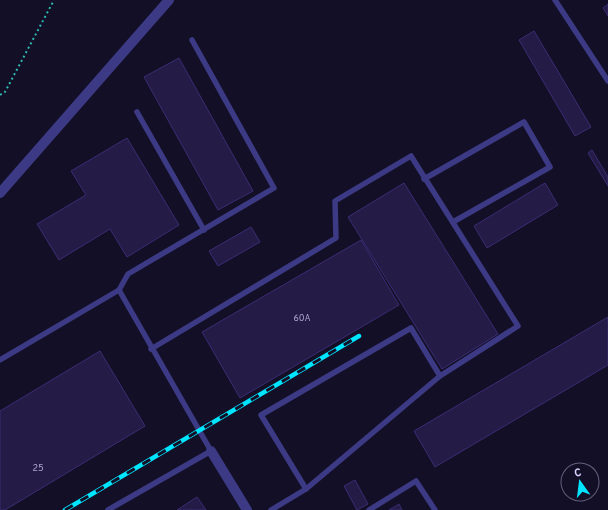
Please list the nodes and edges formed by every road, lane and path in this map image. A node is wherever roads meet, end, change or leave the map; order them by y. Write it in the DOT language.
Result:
graph roads {
  1 [pos="54,0"];
  2 [pos="169,0"];
  3 [pos="555,0"];
  4 [pos="192,40"];
  5 [pos="608,82"];
  6 [pos="0,95"];
  7 [pos="137,112"];
  8 [pos="424,178"];
  9 [pos="0,193"];
  10 [pos="453,222"];
  11 [pos="204,230"];
  12 [pos="119,290"];
  13 [pos="152,349"];
  14 [pos="0,360"];
  15 [pos="440,376"];
  16 [pos="211,451"];
  17 [pos="306,489"];
  18 [pos="108,510"];
  19 [pos="247,510"];
  20 [pos="271,510"];
  21 [pos="369,510"];
  22 [pos="435,510"];
  1 -- 6 [label="path"];
  2 -- 9 [label="street"];
  3 -- 5 [label="lane"];
  4 -- 11 [label="lane"];
  7 -- 11 [label="lane"];
  8 -- 10 [label="lane"];
  8 -- 10 [label="lane"];
  8 -- 13 [label="lane"];
  10 -- 15 [label="lane"];
  11 -- 12 [label="lane"];
  12 -- 13 [label="lane"];
  12 -- 14 [label="lane"];
  13 -- 16 [label="lane"];
  15 -- 17 [label="lane"];
  15 -- 17 [label="lane"];
  16 -- 18 [label="lane"];
  16 -- 19 [label="street"];
  17 -- 20 [label="lane"];
  21 -- 22 [label="lane"];
}
